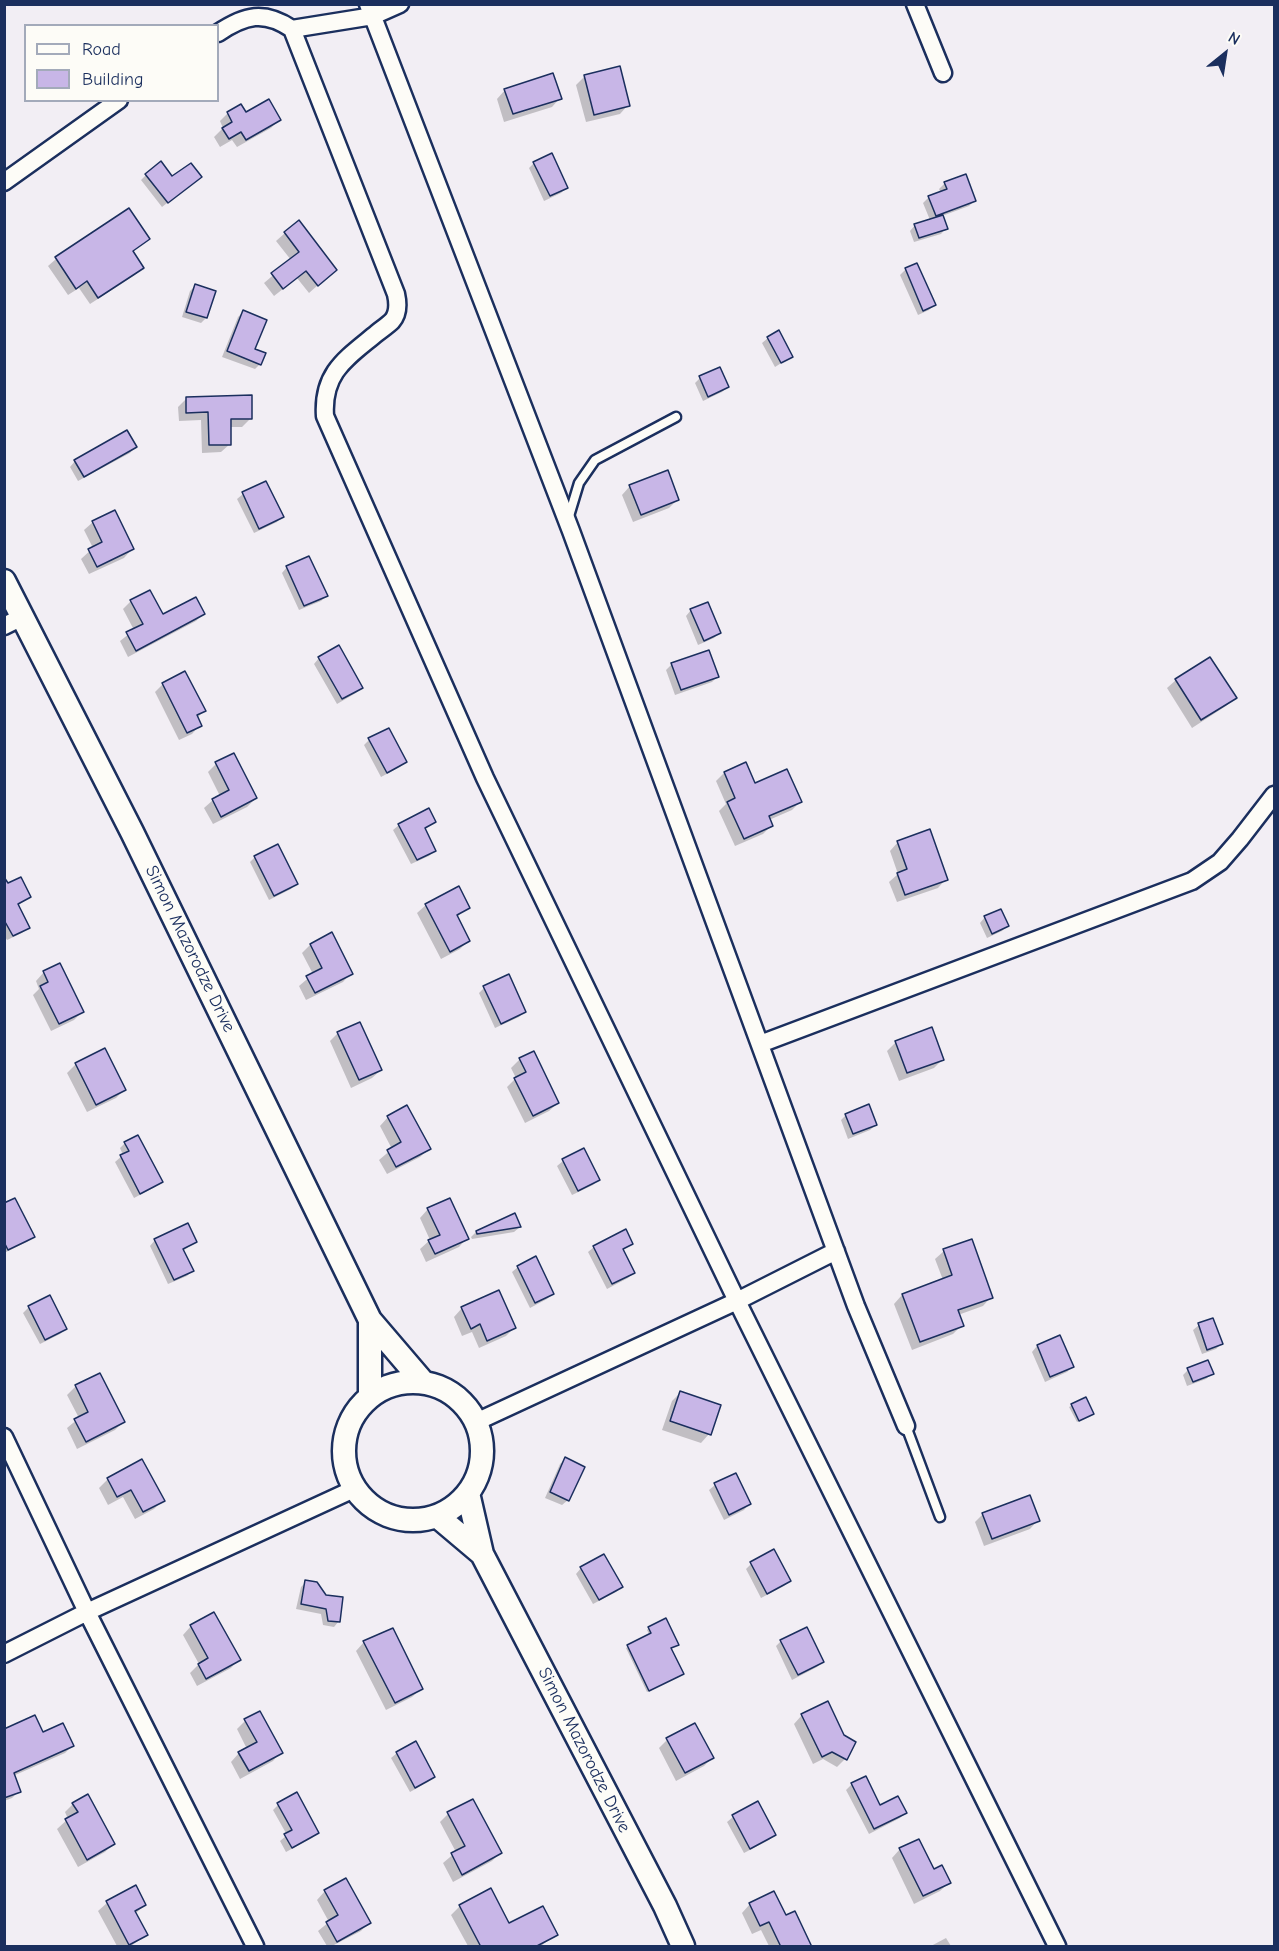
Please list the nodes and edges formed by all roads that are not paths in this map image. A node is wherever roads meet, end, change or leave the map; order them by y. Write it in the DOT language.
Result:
graph roads {
  1 [pos="400,4"];
  2 [pos="915,4"];
  3 [pos="370,10"];
  4 [pos="292,29"];
  5 [pos="219,32"];
  6 [pos="943,72"];
  7 [pos="115,102"];
  8 [pos="4,182"];
  9 [pos="676,417"];
  10 [pos="571,531"];
  11 [pos="4,582"];
  12 [pos="13,622"];
  13 [pos="1275,795"];
  14 [pos="760,1044"];
  15 [pos="836,1251"];
  16 [pos="737,1301"];
  17 [pos="370,1320"];
  18 [pos="423,1382"];
  19 [pos="370,1396"];
  20 [pos="476,1422"];
  21 [pos="906,1426"];
  22 [pos="4,1437"];
  23 [pos="354,1489"];
  24 [pos="468,1493"];
  25 [pos="437,1516"];
  26 [pos="940,1517"];
  27 [pos="482,1554"];
  28 [pos="87,1612"];
  29 [pos="4,1654"];
  30 [pos="255,1947"];
  31 [pos="683,1947"];
  32 [pos="1057,1947"];
  1 -- 3 [label="street"];
  2 -- 6 [label="street"];
  3 -- 4 [label="street"];
  3 -- 10 [label="street"];
  4 -- 5 [label="street"];
  4 -- 16 [label="street"];
  7 -- 8 [label="street"];
  9 -- 10 [label="lane"];
  10 -- 14 [label="street"];
  11 -- 12 [label="street, Simon Mazorodze Drive"];
  12 -- 17 [label="street, Simon Mazorodze Drive"];
  13 -- 14 [label="street"];
  14 -- 15 [label="street"];
  15 -- 16 [label="street"];
  15 -- 21 [label="street"];
  16 -- 20 [label="street"];
  16 -- 32 [label="street"];
  17 -- 18 [label="street, Simon Mazorodze Drive"];
  17 -- 19 [label="street, Simon Mazorodze Drive"];
  18 -- 19 [label="street, Simon Mazorodze Drive"];
  18 -- 20 [label="street, Simon Mazorodze Drive"];
  19 -- 23 [label="street, Simon Mazorodze Drive"];
  20 -- 24 [label="street, Simon Mazorodze Drive"];
  21 -- 26 [label="lane"];
  22 -- 28 [label="street"];
  23 -- 25 [label="street, Simon Mazorodze Drive"];
  23 -- 28 [label="street"];
  24 -- 25 [label="street, Simon Mazorodze Drive"];
  24 -- 27 [label="street, Simon Mazorodze Drive"];
  25 -- 27 [label="street, Simon Mazorodze Drive"];
  27 -- 31 [label="street, Simon Mazorodze Drive"];
  28 -- 29 [label="street"];
  28 -- 30 [label="street"];
}
